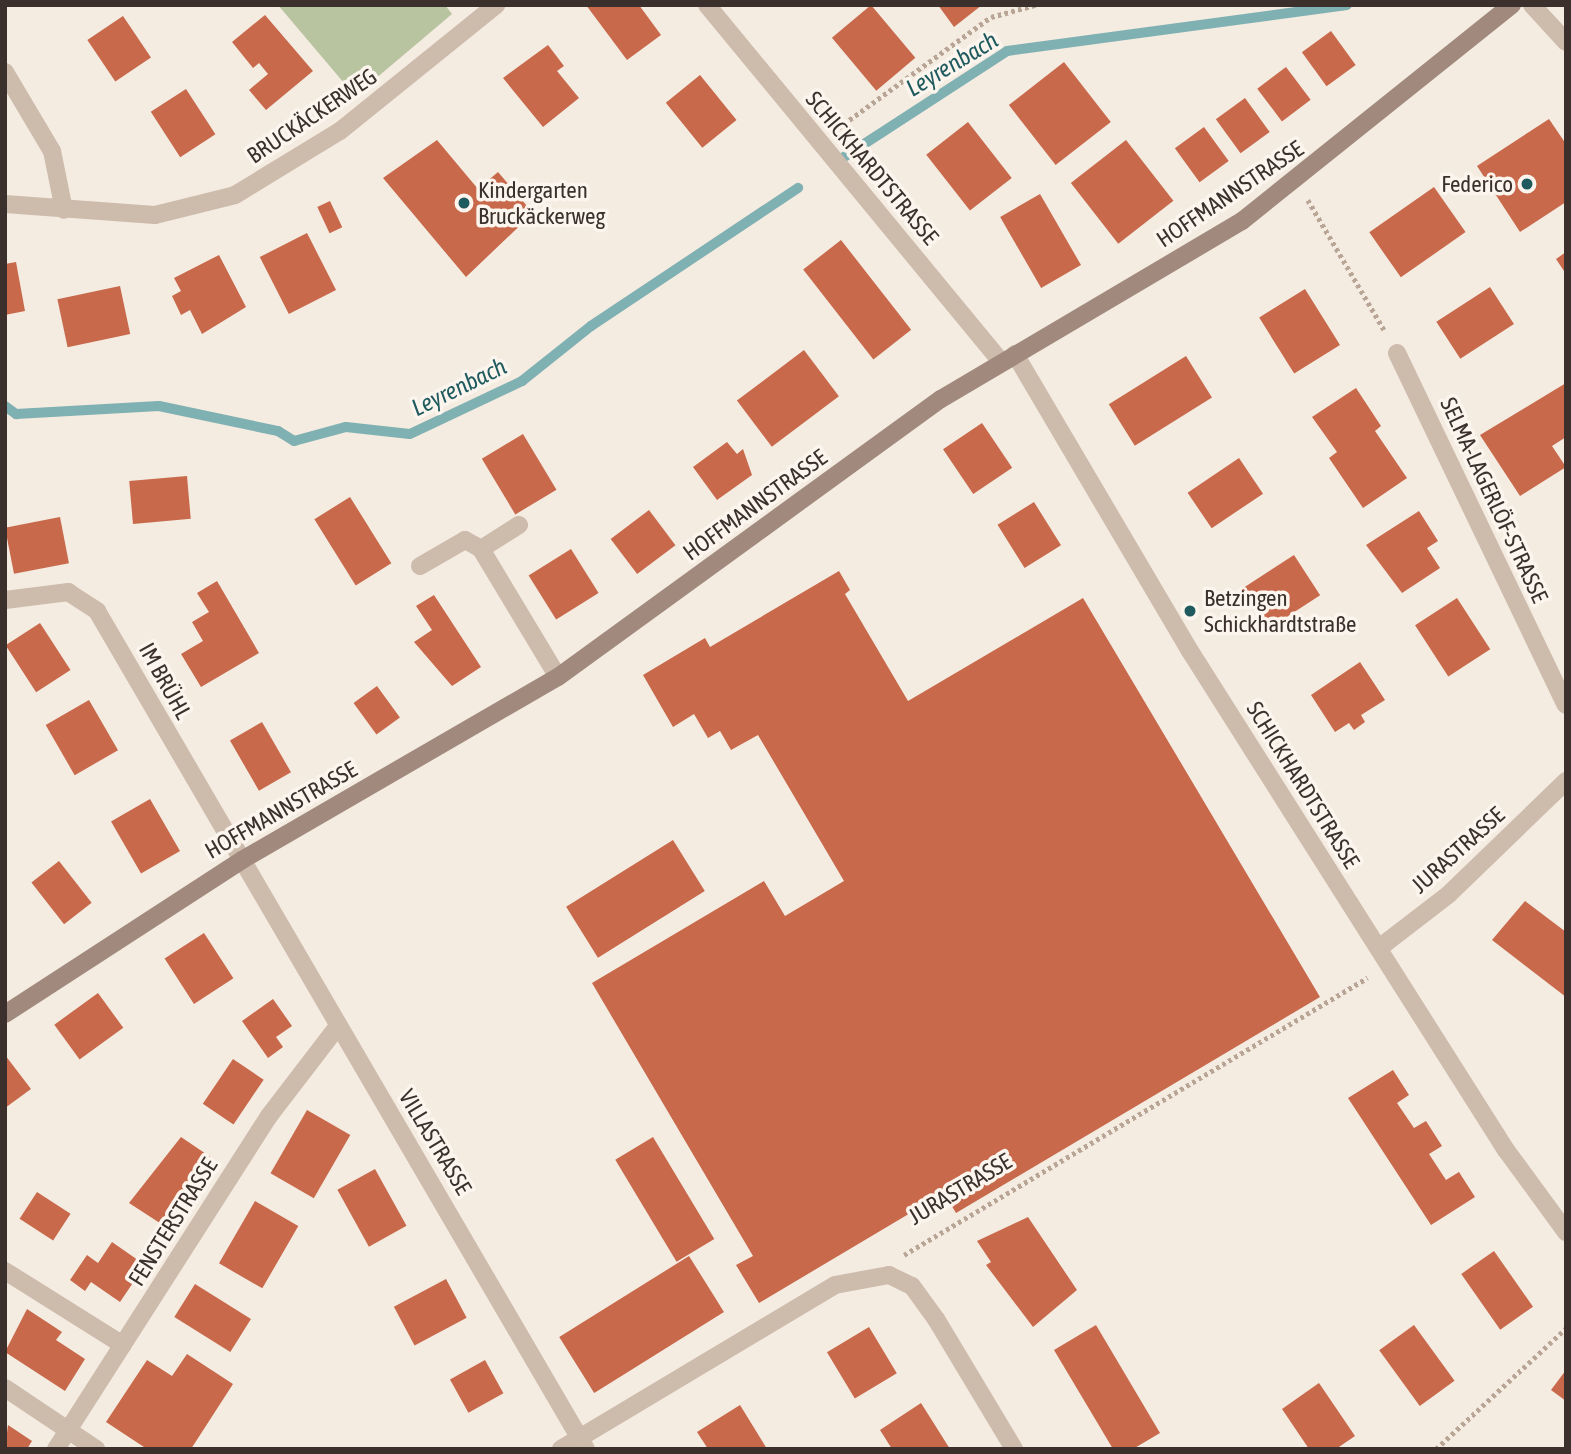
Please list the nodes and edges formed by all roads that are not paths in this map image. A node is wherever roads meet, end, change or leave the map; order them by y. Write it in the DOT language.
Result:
graph roads {
  1 [pos="496,5"];
  2 [pos="707,5"];
  3 [pos="1512,5"];
  4 [pos="1532,5"];
  5 [pos="1566,42"];
  6 [pos="5,72"];
  7 [pos="5,204"];
  8 [pos="64,210"];
  9 [pos="1397,353"];
  10 [pos="1008,358"];
  11 [pos="519,525"];
  12 [pos="481,549"];
  13 [pos="419,566"];
  14 [pos="5,600"];
  15 [pos="558,677"];
  16 [pos="1566,705"];
  17 [pos="1566,781"];
  18 [pos="242,860"];
  19 [pos="1379,948"];
  20 [pos="5,1014"];
  21 [pos="338,1026"];
  22 [pos="1566,1232"];
  23 [pos="5,1271"];
  24 [pos="123,1345"];
  25 [pos="5,1388"];
  26 [pos="68,1431"];
  27 [pos="582,1443"];
  28 [pos="56,1449"];
  29 [pos="96,1449"];
  30 [pos="561,1449"];
  31 [pos="1014,1449"];
  1 -- 8 [label="street, BRUCKÄCKERWEG"];
  2 -- 10 [label="street, SCHICKHARDTSTRASSE"];
  3 -- 10 [label="street, HOFFMANNSTRASSE"];
  4 -- 5 [label="street"];
  6 -- 8 [label="street"];
  7 -- 8 [label="street, BRUCKÄCKERWEG"];
  9 -- 16 [label="street, SELMA-LAGERLÖF-STRASSE"];
  10 -- 15 [label="street, HOFFMANNSTRASSE"];
  10 -- 19 [label="street, SCHICKHARDTSTRASSE"];
  11 -- 12 [label="street"];
  12 -- 13 [label="street"];
  12 -- 15 [label="street"];
  14 -- 18 [label="street, IM BRÜHL"];
  15 -- 18 [label="street, HOFFMANNSTRASSE"];
  17 -- 19 [label="street, JURASTRASSE"];
  18 -- 20 [label="street, HOFFMANNSTRASSE"];
  18 -- 21 [label="street, VILLASTRASSE"];
  19 -- 22 [label="street, SCHICKHARDTSTRASSE"];
  21 -- 24 [label="street, FENSTERSTRASSE"];
  21 -- 27 [label="street, VILLASTRASSE"];
  23 -- 24 [label="street"];
  24 -- 26 [label="street, FENSTERSTRASSE"];
  25 -- 26 [label="street"];
  26 -- 28 [label="street, FENSTERSTRASSE"];
  26 -- 29 [label="street"];
  27 -- 30 [label="street"];
  27 -- 31 [label="street"];
}
